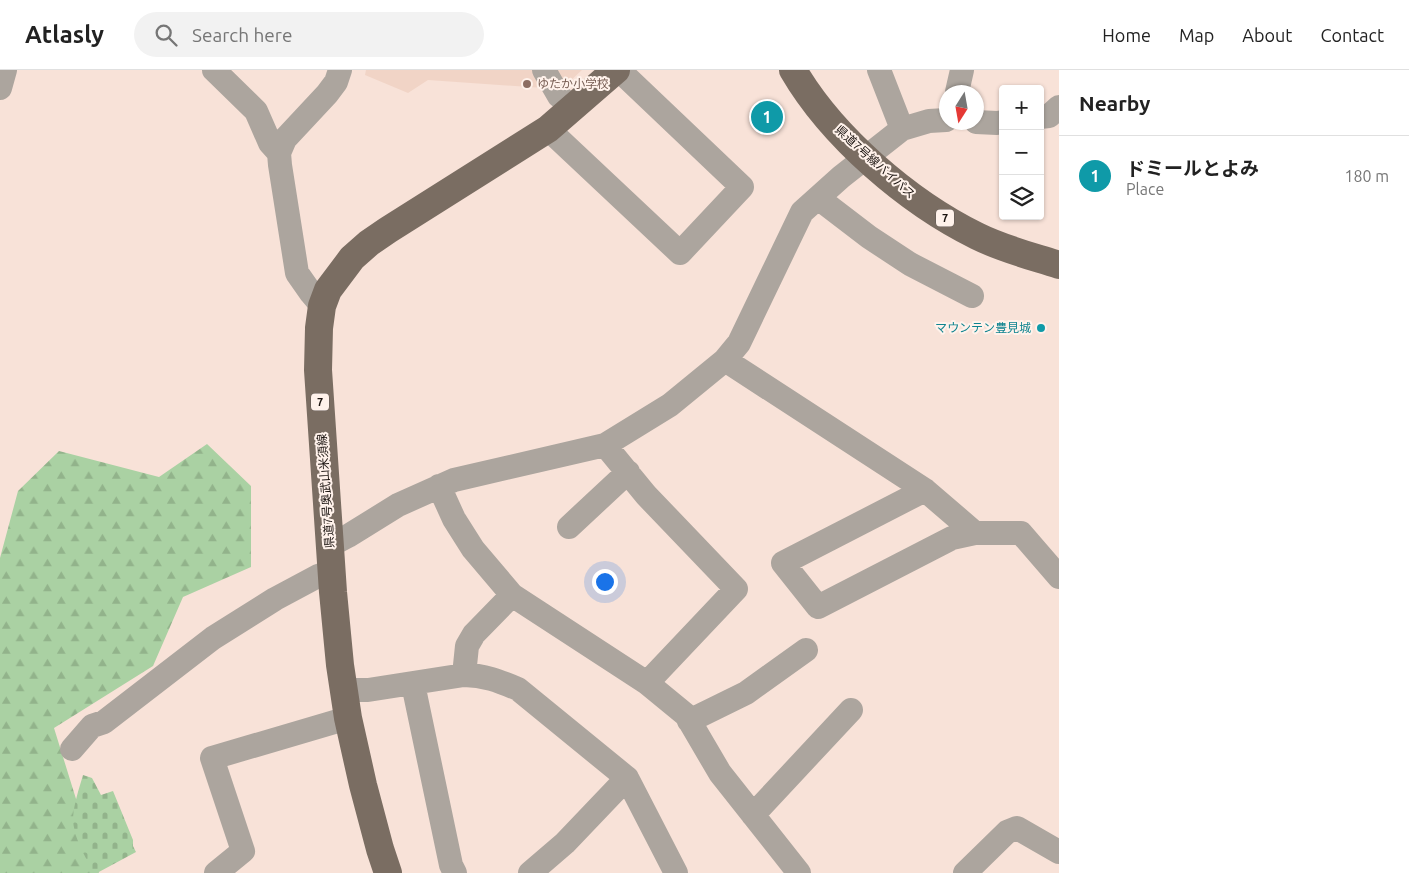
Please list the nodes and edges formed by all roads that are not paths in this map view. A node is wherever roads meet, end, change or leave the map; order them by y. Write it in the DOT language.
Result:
graph roads {
  1 [pos="4,70"];
  2 [pos="214,70"];
  3 [pos="340,70"];
  4 [pos="544,70"];
  5 [pos="618,70"];
  6 [pos="793,70"];
  7 [pos="879,70"];
  8 [pos="962,70"];
  9 [pos="959,85"];
  10 [pos="0,88"];
  11 [pos="573,108"];
  12 [pos="939,120"];
  13 [pos="984,122"];
  14 [pos="999,123"];
  15 [pos="548,129"];
  16 [pos="902,129"];
  17 [pos="279,153"];
  18 [pos="818,198"];
  19 [pos="1059,265"];
  20 [pos="972,296"];
  21 [pos="322,306"];
  22 [pos="725,360"];
  23 [pos="605,445"];
  24 [pos="628,472"];
  25 [pos="440,486"];
  26 [pos="925,490"];
  27 [pos="570,528"];
  28 [pos="975,533"];
  29 [pos="331,558"];
  30 [pos="1059,577"];
  31 [pos="512,595"];
  32 [pos="806,650"];
  33 [pos="464,675"];
  34 [pos="647,683"];
  35 [pos="413,684"];
  36 [pos="344,690"];
  37 [pos="851,710"];
  38 [pos="348,718"];
  39 [pos="689,720"];
  40 [pos="72,749"];
  41 [pos="627,778"];
  42 [pos="754,815"];
  43 [pos="1059,852"];
  44 [pos="216,873"];
  45 [pos="388,873"];
  46 [pos="455,873"];
  47 [pos="530,873"];
  48 [pos="676,873"];
  49 [pos="799,873"];
  50 [pos="965,873"];
  1 -- 10 [label="street"];
  2 -- 17 [label="street"];
  3 -- 17 [label="street"];
  4 -- 11 [label="street"];
  5 -- 11 [label="main road, 県道7号奥武山米須線 / 7"];
  5 -- 15 [label="street"];
  6 -- 19 [label="main road, 県道7号線バイパス / 7"];
  7 -- 16 [label="street"];
  8 -- 9 [label="street"];
  11 -- 15 [label="main road, 県道7号奥武山米須線 / 7"];
  12 -- 16 [label="street"];
  13 -- 14 [label="street"];
  15 -- 21 [label="main road, 県道7号奥武山米須線 / 7"];
  16 -- 18 [label="street"];
  17 -- 21 [label="street"];
  18 -- 20 [label="street"];
  18 -- 22 [label="street"];
  21 -- 29 [label="main road, 県道7号奥武山米須線 / 7"];
  22 -- 23 [label="street"];
  22 -- 26 [label="street"];
  23 -- 24 [label="street"];
  23 -- 25 [label="street"];
  24 -- 27 [label="street"];
  24 -- 34 [label="street"];
  25 -- 29 [label="street"];
  25 -- 31 [label="street"];
  26 -- 28 [label="street"];
  26 -- 28 [label="street"];
  28 -- 30 [label="street"];
  29 -- 36 [label="main road, 県道7号奥武山米須線 / 7"];
  29 -- 40 [label="street"];
  31 -- 33 [label="street"];
  31 -- 34 [label="street"];
  32 -- 39 [label="street"];
  33 -- 35 [label="street"];
  33 -- 41 [label="street"];
  34 -- 39 [label="street"];
  35 -- 36 [label="street"];
  35 -- 46 [label="street"];
  36 -- 38 [label="main road, 県道7号奥武山米須線 / 7"];
  37 -- 42 [label="street"];
  38 -- 44 [label="street"];
  38 -- 45 [label="main road, 県道7号奥武山米須線 / 7"];
  39 -- 42 [label="street"];
  41 -- 47 [label="street"];
  41 -- 48 [label="street"];
  42 -- 49 [label="street"];
  43 -- 50 [label="street"];
}
